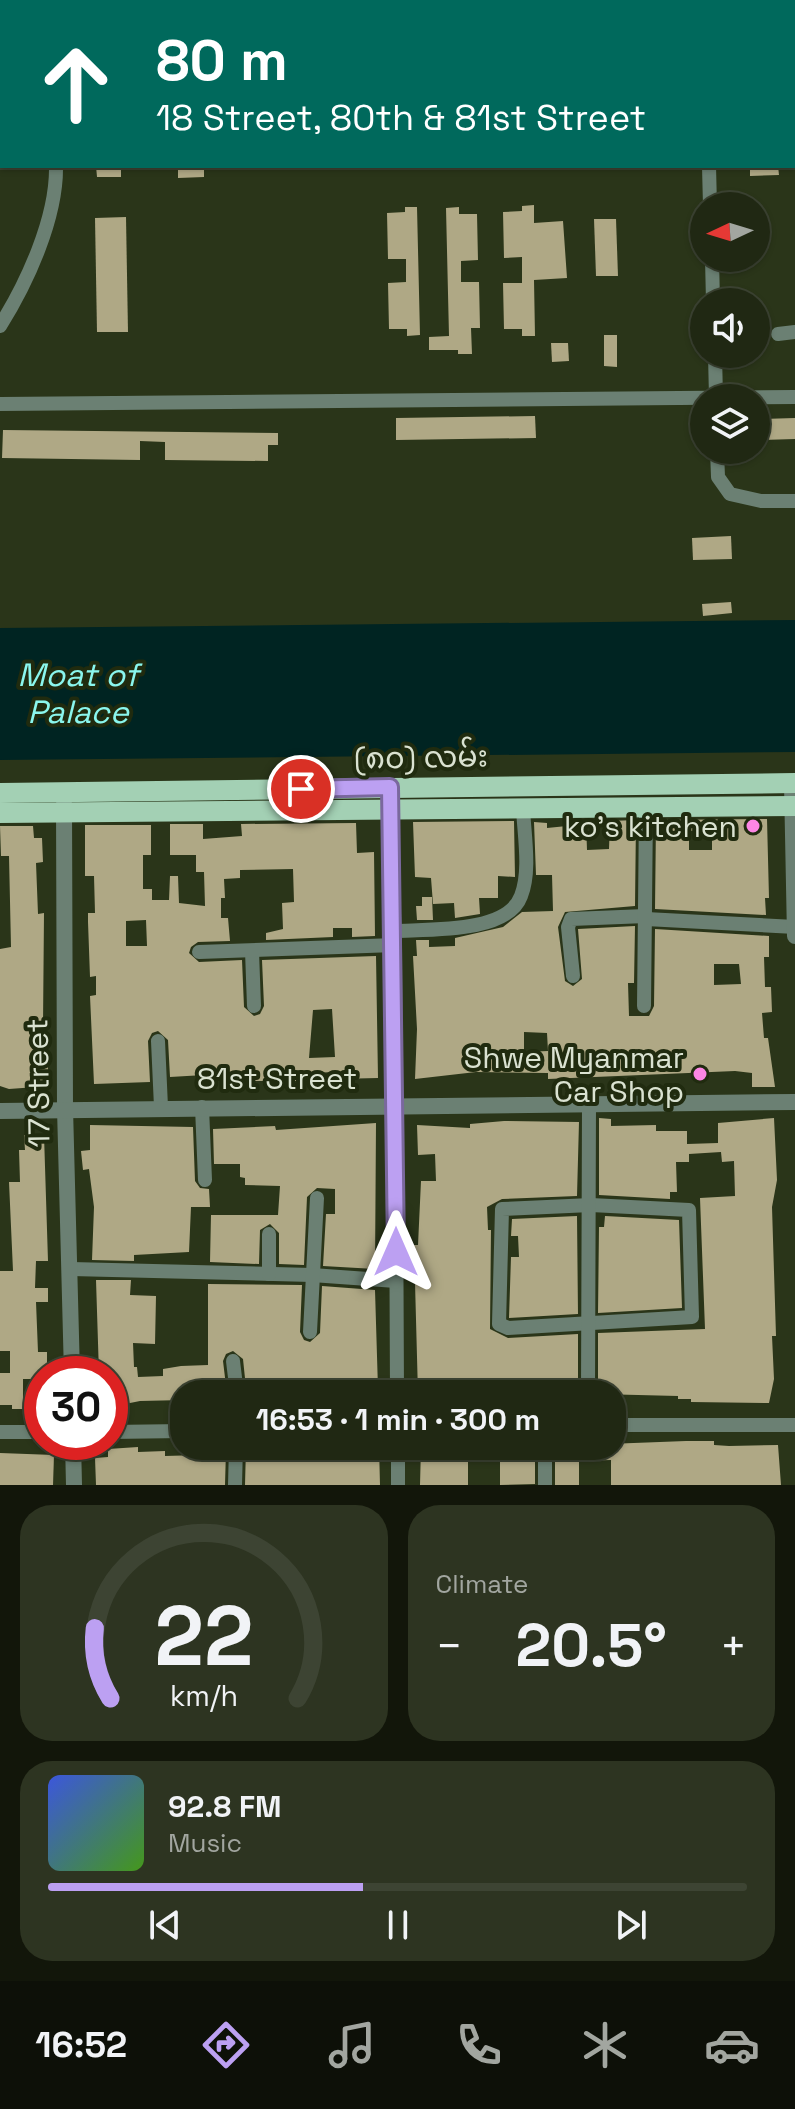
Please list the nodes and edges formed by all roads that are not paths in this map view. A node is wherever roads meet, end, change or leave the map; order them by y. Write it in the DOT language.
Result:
graph roads {
  1 [pos="56,168"];
  2 [pos="709,168"];
  3 [pos="710,192"];
  4 [pos="0,326"];
  5 [pos="795,332"];
  6 [pos="778,334"];
  7 [pos="770,397"];
  8 [pos="795,397"];
  9 [pos="690,398"];
  10 [pos="0,404"];
  11 [pos="718,464"];
  12 [pos="795,501"];
  13 [pos="793,784"];
  14 [pos="390,787"];
  15 [pos="0,793"];
  16 [pos="64,802"];
  17 [pos="794,806"];
  18 [pos="523,808"];
  19 [pos="646,808"];
  20 [pos="391,809"];
  21 [pos="0,813"];
  22 [pos="646,917"];
  23 [pos="795,927"];
  24 [pos="795,936"];
  25 [pos="394,938"];
  26 [pos="252,951"];
  27 [pos="199,952"];
  28 [pos="573,976"];
  29 [pos="254,1006"];
  30 [pos="644,1006"];
  31 [pos="158,1041"];
  32 [pos="795,1102"];
  33 [pos="396,1105"];
  34 [pos="589,1105"];
  35 [pos="161,1107"];
  36 [pos="202,1107"];
  37 [pos="65,1108"];
  38 [pos="0,1111"];
  39 [pos="205,1180"];
  40 [pos="317,1198"];
  41 [pos="591,1205"];
  42 [pos="269,1234"];
  43 [pos="71,1269"];
  44 [pos="269,1274"];
  45 [pos="312,1275"];
  46 [pos="396,1281"];
  47 [pos="589,1323"];
  48 [pos="310,1332"];
  49 [pos="72,1356"];
  50 [pos="233,1361"];
  51 [pos="235,1380"];
  52 [pos="397,1380"];
  53 [pos="588,1380"];
  54 [pos="626,1425"];
  55 [pos="795,1425"];
  56 [pos="170,1431"];
  57 [pos="0,1432"];
  58 [pos="24,1432"];
  59 [pos="128,1432"];
  60 [pos="73,1460"];
  61 [pos="236,1460"];
  62 [pos="398,1460"];
  63 [pos="545,1460"];
  64 [pos="74,1485"];
  65 [pos="235,1485"];
  66 [pos="398,1485"];
  67 [pos="545,1485"];
  1 -- 4 [label="street"];
  2 -- 3 [label="street"];
  5 -- 6 [label="street"];
  7 -- 8 [label="street"];
  9 -- 10 [label="street"];
  11 -- 12 [label="street"];
  13 -- 14 [label="main road, (၈၀) လမ်း"];
  13 -- 17 [label="street"];
  14 -- 16 [label="main road, (၈၀) လမ်း"];
  14 -- 20 [label="street"];
  15 -- 16 [label="main road, (၈၀) လမ်း"];
  16 -- 20 [label="main road, (၈၀) လမ်း"];
  16 -- 21 [label="main road, (၈၀) လမ်း"];
  16 -- 37 [label="street, 17 Street"];
  17 -- 19 [label="main road, (၈၀) လမ်း"];
  17 -- 23 [label="street"];
  18 -- 19 [label="main road, (၈၀) လမ်း"];
  18 -- 20 [label="main road, (၈၀) လမ်း"];
  18 -- 25 [label="street"];
  19 -- 22 [label="street"];
  20 -- 25 [label="street"];
  22 -- 23 [label="street"];
  22 -- 28 [label="street"];
  22 -- 30 [label="street"];
  23 -- 24 [label="street"];
  25 -- 26 [label="street"];
  25 -- 33 [label="street"];
  26 -- 27 [label="street"];
  26 -- 29 [label="street"];
  31 -- 35 [label="street"];
  32 -- 34 [label="street, 81st Street"];
  33 -- 34 [label="street, 81st Street"];
  33 -- 36 [label="street, 81st Street"];
  33 -- 46 [label="street"];
  34 -- 41 [label="street"];
  35 -- 36 [label="street, 81st Street"];
  35 -- 37 [label="street, 81st Street"];
  36 -- 39 [label="street"];
  37 -- 38 [label="street, 81st Street"];
  37 -- 43 [label="street, 17 Street"];
  40 -- 45 [label="street"];
  41 -- 47 [label="street"];
  41 -- 47 [label="street"];
  41 -- 47 [label="street"];
  42 -- 44 [label="street"];
  43 -- 44 [label="street"];
  43 -- 49 [label="street, 17 Street"];
  44 -- 45 [label="street"];
  45 -- 46 [label="street"];
  45 -- 48 [label="street"];
  46 -- 52 [label="street"];
  47 -- 53 [label="street"];
  50 -- 51 [label="street"];
  54 -- 55 [label="street"];
  56 -- 59 [label="street"];
  57 -- 58 [label="street"];
  60 -- 64 [label="street"];
  61 -- 65 [label="street"];
  62 -- 66 [label="street"];
  63 -- 67 [label="street"];
}
